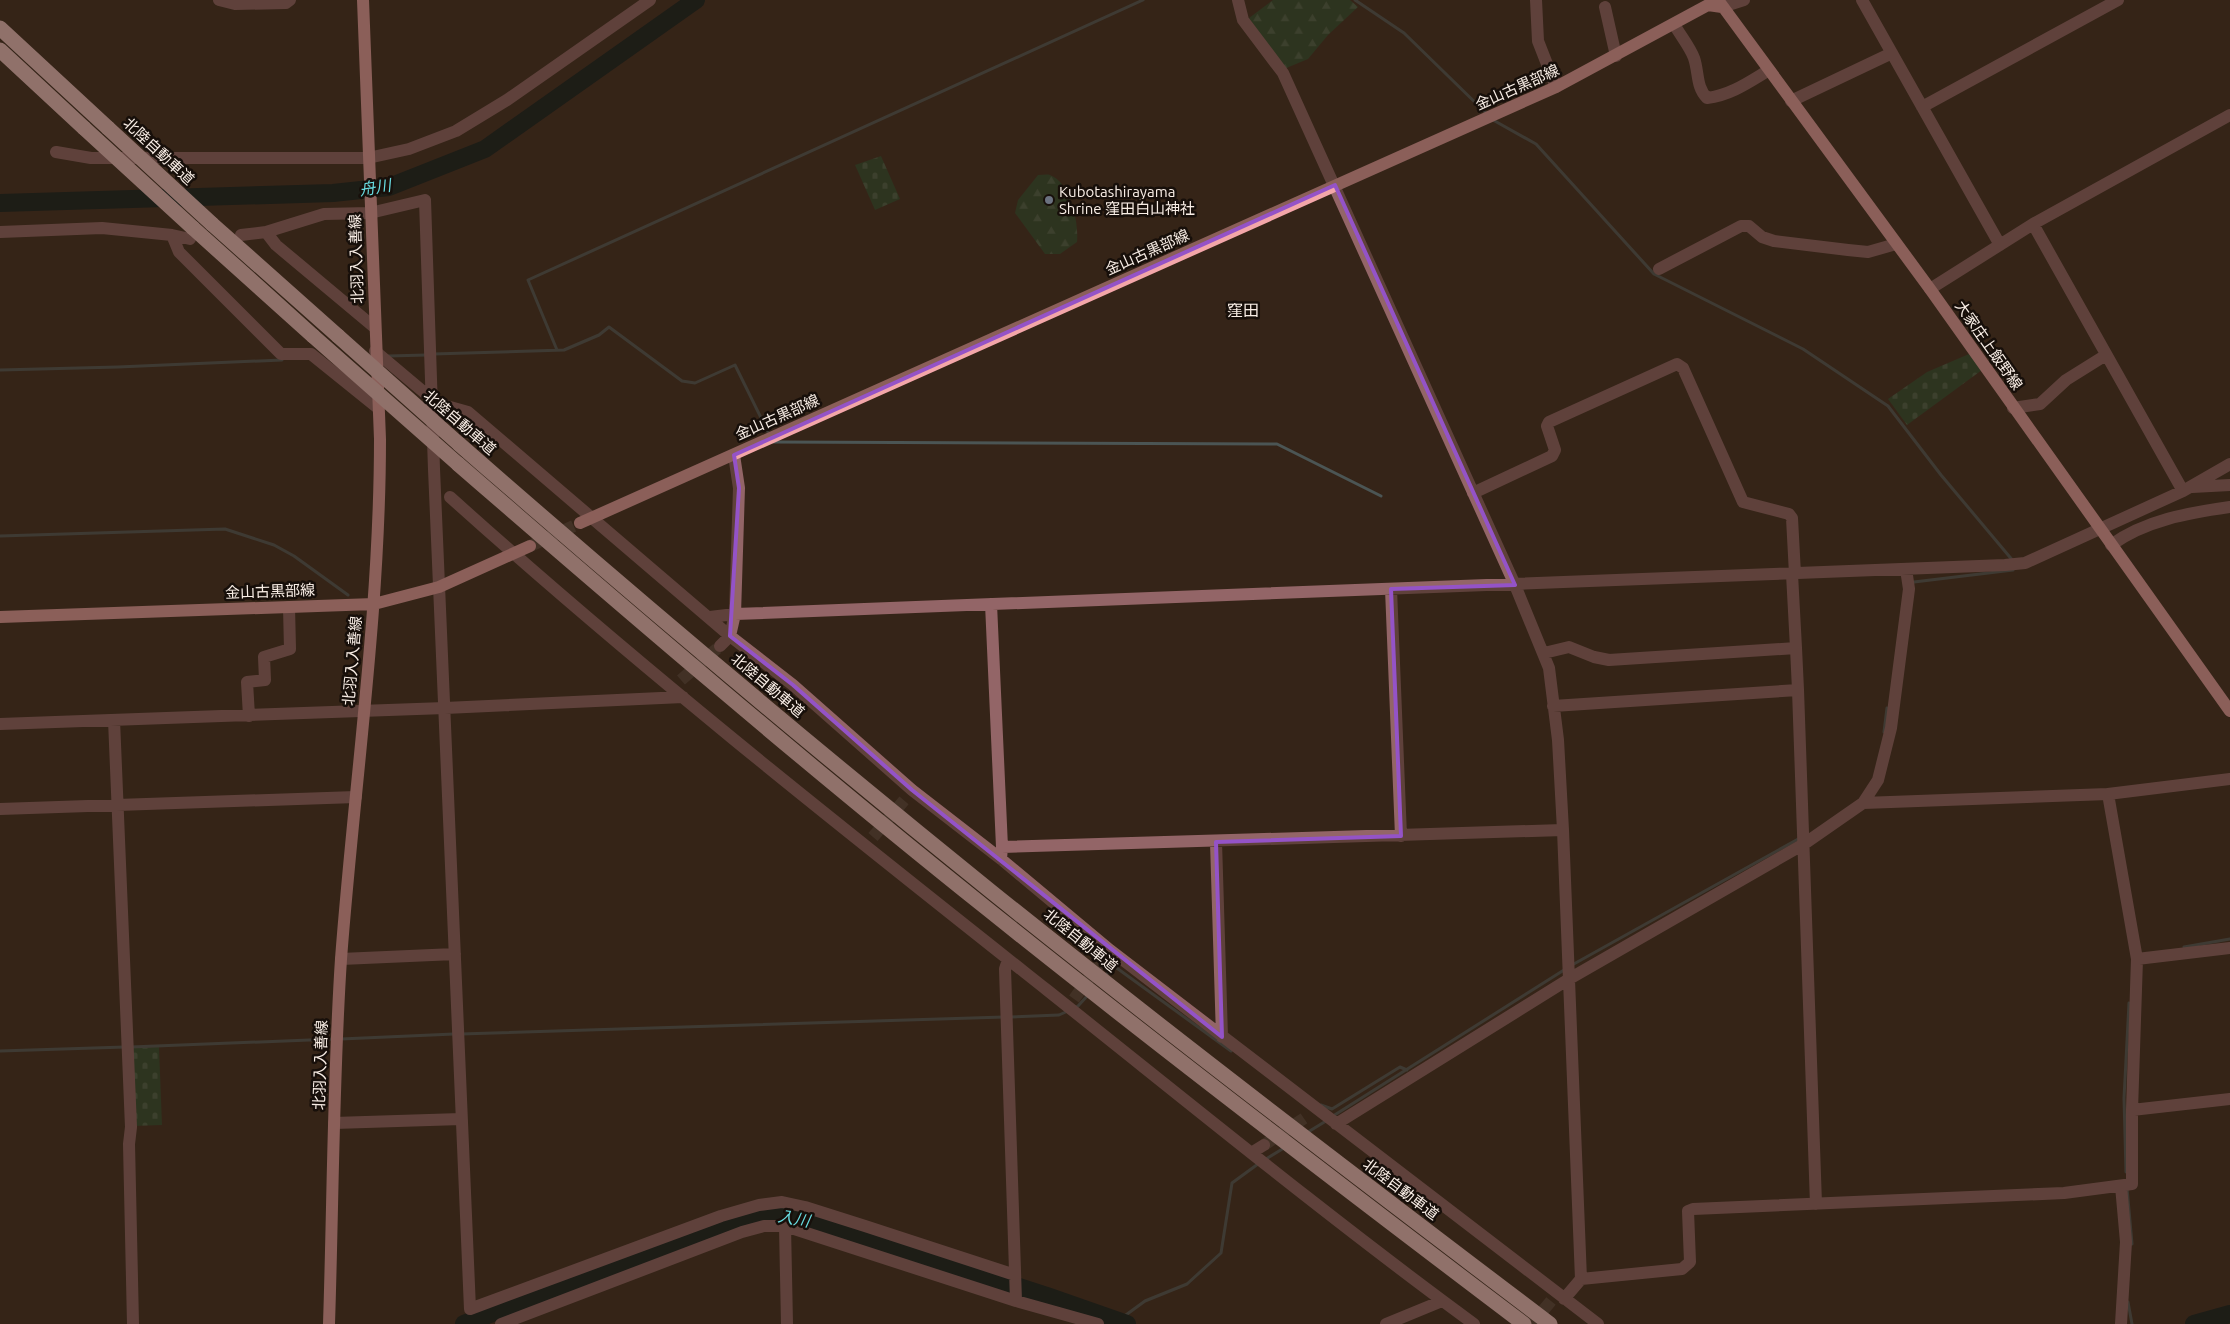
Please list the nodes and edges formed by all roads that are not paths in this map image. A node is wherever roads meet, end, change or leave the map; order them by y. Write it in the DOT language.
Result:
graph roads {
  1 [pos="219,0"];
  2 [pos="290,0"];
  3 [pos="363,0"];
  4 [pos="650,0"];
  5 [pos="1238,0"];
  6 [pos="1536,0"];
  7 [pos="1744,0"];
  8 [pos="1862,0"];
  9 [pos="2118,0"];
  10 [pos="1720,3"];
  11 [pos="1606,8"];
  12 [pos="1674,24"];
  13 [pos="0,28"];
  14 [pos="0,50"];
  15 [pos="1892,53"];
  16 [pos="1616,56"];
  17 [pos="1769,70"];
  18 [pos="1556,87"];
  19 [pos="1791,101"];
  20 [pos="1922,107"];
  21 [pos="2230,115"];
  22 [pos="56,152"];
  23 [pos="368,158"];
  24 [pos="1335,185"];
  25 [pos="370,211"];
  26 [pos="2032,224"];
  27 [pos="0,232"];
  28 [pos="266,232"];
  29 [pos="192,234"];
  30 [pos="172,235"];
  31 [pos="241,235"];
  32 [pos="1896,244"];
  33 [pos="2000,245"];
  34 [pos="1659,269"];
  35 [pos="1930,289"];
  36 [pos="374,327"];
  37 [pos="375,351"];
  38 [pos="2106,355"];
  39 [pos="432,399"];
  40 [pos="378,408"];
  41 [pos="2013,408"];
  42 [pos="734,455"];
  43 [pos="2230,464"];
  44 [pos="2230,484"];
  45 [pos="2186,489"];
  46 [pos="1473,493"];
  47 [pos="450,497"];
  48 [pos="2230,507"];
  49 [pos="592,518"];
  50 [pos="580,523"];
  51 [pos="2100,529"];
  52 [pos="2109,542"];
  53 [pos="530,546"];
  54 [pos="514,554"];
  55 [pos="1906,569"];
  56 [pos="1794,574"];
  57 [pos="1515,585"];
  58 [pos="439,586"];
  59 [pos="1392,589"];
  60 [pos="374,604"];
  61 [pos="991,604"];
  62 [pos="289,607"];
  63 [pos="735,614"];
  64 [pos="0,617"];
  65 [pos="710,617"];
  66 [pos="730,636"];
  67 [pos="720,646"];
  68 [pos="1796,648"];
  69 [pos="1544,653"];
  70 [pos="680,689"];
  71 [pos="1798,690"];
  72 [pos="1554,706"];
  73 [pos="445,708"];
  74 [pos="364,711"];
  75 [pos="2230,711"];
  76 [pos="249,716"];
  77 [pos="114,720"];
  78 [pos="0,724"];
  79 [pos="2230,779"];
  80 [pos="2108,794"];
  81 [pos="356,798"];
  82 [pos="1863,803"];
  83 [pos="117,804"];
  84 [pos="0,809"];
  85 [pos="1563,830"];
  86 [pos="1401,836"];
  87 [pos="1216,842"];
  88 [pos="1804,844"];
  89 [pos="1002,853"];
  90 [pos="2230,948"];
  91 [pos="455,954"];
  92 [pos="341,959"];
  93 [pos="2137,959"];
  94 [pos="1008,960"];
  95 [pos="1569,979"];
  96 [pos="1222,1037"];
  97 [pos="2230,1099"];
  98 [pos="2132,1110"];
  99 [pos="461,1119"];
  100 [pos="334,1123"];
  101 [pos="1336,1124"];
  102 [pos="1264,1145"];
  103 [pos="1251,1153"];
  104 [pos="2121,1186"];
  105 [pos="1816,1204"];
  106 [pos="785,1226"];
  107 [pos="1015,1275"];
  108 [pos="1581,1279"];
  109 [pos="1558,1298"];
  110 [pos="1016,1301"];
  111 [pos="1442,1301"];
  112 [pos="133,1324"];
  113 [pos="329,1324"];
  114 [pos="501,1324"];
  115 [pos="787,1324"];
  116 [pos="1098,1324"];
  117 [pos="1386,1324"];
  118 [pos="1474,1324"];
  119 [pos="1524,1324"];
  120 [pos="1550,1324"];
  121 [pos="1598,1324"];
  122 [pos="2121,1324"];
  1 -- 2 [label="street"];
  3 -- 23 [label="main road, 北羽入入善線"];
  4 -- 23 [label="street"];
  5 -- 24 [label="street"];
  6 -- 18 [label="street"];
  7 -- 10 [label="street"];
  8 -- 15 [label="street"];
  9 -- 20 [label="street"];
  10 -- 12 [label="main road, 金山古黒部線"];
  10 -- 17 [label="main road, 大家庄上飯野線"];
  11 -- 16 [label="street"];
  12 -- 16 [label="main road, 金山古黒部線"];
  12 -- 17 [label="street"];
  13 -- 120 [label="highway, 北陸自動車道, bridge"];
  14 -- 29 [label="highway, bridge"];
  15 -- 19 [label="street"];
  15 -- 20 [label="street"];
  16 -- 18 [label="main road, 金山古黒部線"];
  17 -- 19 [label="main road, 大家庄上飯野線"];
  18 -- 24 [label="main road, 金山古黒部線"];
  19 -- 32 [label="main road, 大家庄上飯野線"];
  20 -- 33 [label="street"];
  21 -- 26 [label="street"];
  22 -- 23 [label="street"];
  23 -- 25 [label="main road, 北羽入入善線"];
  24 -- 42 [label="main road, 金山古黒部線"];
  24 -- 46 [label="street"];
  25 -- 28 [label="street"];
  25 -- 36 [label="main road, 北羽入入善線"];
  25 -- 39 [label="street"];
  26 -- 33 [label="street"];
  26 -- 38 [label="street"];
  27 -- 30 [label="street"];
  28 -- 31 [label="street"];
  28 -- 36 [label="street"];
  29 -- 30 [label="street"];
  29 -- 119 [label="highway, bridge"];
  30 -- 40 [label="street"];
  32 -- 34 [label="street"];
  32 -- 35 [label="main road, 大家庄上飯野線"];
  33 -- 35 [label="street"];
  35 -- 41 [label="main road, 大家庄上飯野線"];
  36 -- 37 [label="main road, 北羽入入善線"];
  37 -- 39 [label="street"];
  37 -- 40 [label="main road, 北羽入入善線"];
  38 -- 41 [label="street"];
  38 -- 45 [label="street"];
  39 -- 49 [label="street"];
  39 -- 58 [label="street"];
  40 -- 60 [label="main road, 北羽入入善線"];
  41 -- 51 [label="main road, 大家庄上飯野線"];
  42 -- 49 [label="main road, 金山古黒部線"];
  42 -- 63 [label="street"];
  43 -- 45 [label="street"];
  44 -- 45 [label="street"];
  45 -- 51 [label="street"];
  46 -- 56 [label="street"];
  46 -- 57 [label="street"];
  47 -- 54 [label="street"];
  48 -- 52 [label="street"];
  49 -- 50 [label="main road, 金山古黒部線"];
  49 -- 65 [label="street"];
  51 -- 52 [label="main road, 大家庄上飯野線"];
  51 -- 55 [label="street"];
  52 -- 75 [label="main road, 大家庄上飯野線"];
  53 -- 54 [label="main road, 金山古黒部線"];
  54 -- 58 [label="main road, 金山古黒部線"];
  54 -- 70 [label="street"];
  55 -- 56 [label="street"];
  55 -- 82 [label="street"];
  56 -- 57 [label="street"];
  56 -- 68 [label="street"];
  57 -- 59 [label="street"];
  57 -- 69 [label="street"];
  58 -- 60 [label="main road, 金山古黒部線"];
  58 -- 73 [label="street"];
  59 -- 61 [label="street"];
  59 -- 86 [label="street"];
  60 -- 62 [label="main road, 金山古黒部線"];
  60 -- 74 [label="main road, 北羽入入善線"];
  61 -- 63 [label="street"];
  61 -- 89 [label="street"];
  62 -- 64 [label="main road, 金山古黒部線"];
  62 -- 76 [label="street"];
  63 -- 65 [label="street"];
  63 -- 66 [label="street"];
  65 -- 66 [label="street"];
  66 -- 67 [label="street"];
  66 -- 89 [label="street"];
  68 -- 69 [label="street"];
  68 -- 71 [label="street"];
  69 -- 72 [label="street"];
  70 -- 73 [label="street"];
  70 -- 94 [label="street"];
  71 -- 72 [label="street"];
  71 -- 88 [label="street"];
  72 -- 85 [label="street"];
  73 -- 74 [label="street"];
  73 -- 91 [label="street"];
  74 -- 76 [label="street"];
  74 -- 81 [label="main road, 北羽入入善線"];
  76 -- 77 [label="street"];
  77 -- 78 [label="street"];
  77 -- 83 [label="street"];
  79 -- 80 [label="street"];
  80 -- 82 [label="street"];
  80 -- 93 [label="street"];
  81 -- 83 [label="street"];
  81 -- 92 [label="main road, 北羽入入善線"];
  82 -- 88 [label="street"];
  83 -- 84 [label="street"];
  83 -- 112 [label="street"];
  85 -- 86 [label="street"];
  85 -- 95 [label="street"];
  86 -- 87 [label="street"];
  87 -- 89 [label="street"];
  87 -- 96 [label="street"];
  88 -- 95 [label="street"];
  88 -- 105 [label="street"];
  89 -- 96 [label="street"];
  90 -- 93 [label="street"];
  91 -- 92 [label="street"];
  91 -- 99 [label="street"];
  92 -- 100 [label="main road, 北羽入入善線"];
  93 -- 98 [label="street"];
  94 -- 103 [label="street"];
  94 -- 107 [label="street"];
  95 -- 101 [label="street"];
  95 -- 108 [label="street"];
  96 -- 101 [label="street"];
  97 -- 98 [label="street"];
  98 -- 104 [label="street"];
  99 -- 100 [label="street"];
  99 -- 107 [label="street"];
  100 -- 113 [label="main road, 北羽入入善線"];
  101 -- 109 [label="street"];
  102 -- 103 [label="street"];
  103 -- 111 [label="street"];
  104 -- 105 [label="street"];
  104 -- 122 [label="street"];
  105 -- 108 [label="street"];
  106 -- 110 [label="street"];
  106 -- 114 [label="street"];
  106 -- 115 [label="street"];
  107 -- 110 [label="street"];
  108 -- 109 [label="street"];
  109 -- 121 [label="street"];
  110 -- 116 [label="street"];
  111 -- 117 [label="street"];
  111 -- 118 [label="street"];
}
